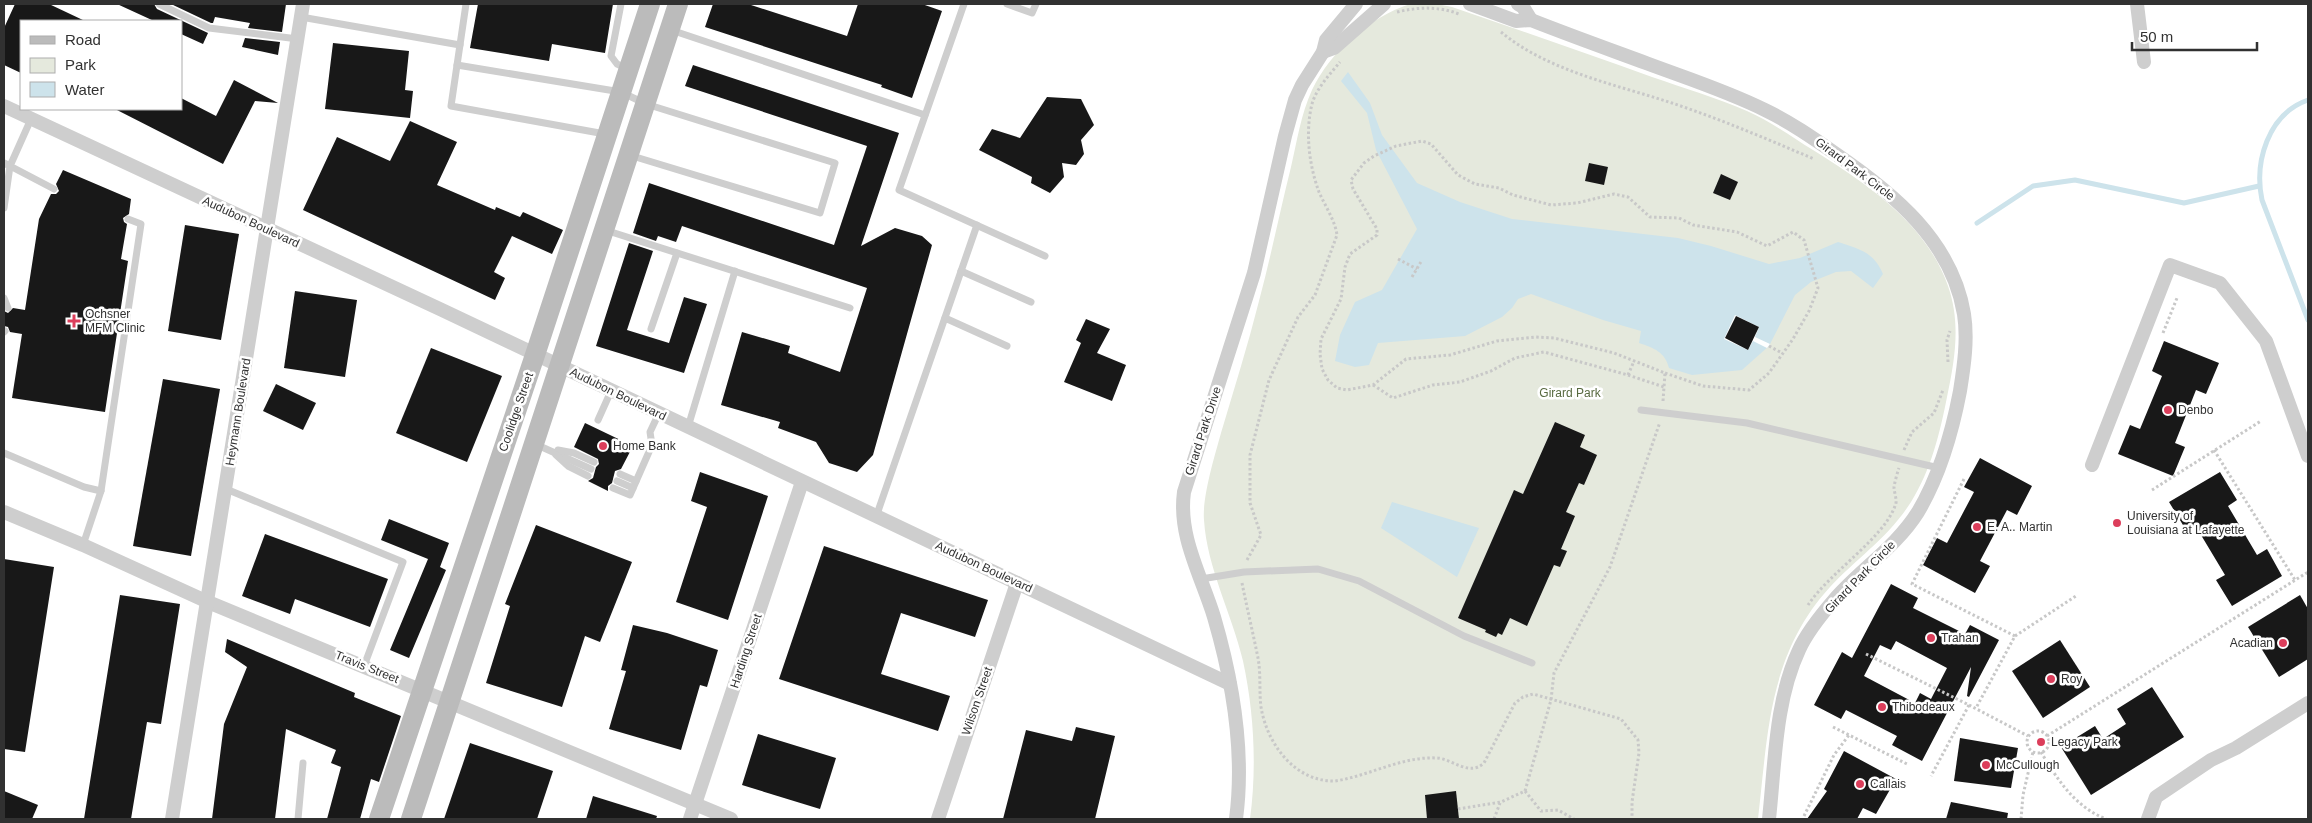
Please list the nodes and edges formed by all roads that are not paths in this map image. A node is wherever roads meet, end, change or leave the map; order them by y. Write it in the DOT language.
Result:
graph roads {
  1 [pos="159,4"];
  2 [pos="466,4"];
  3 [pos="622,4"];
  4 [pos="650,4"];
  5 [pos="678,4"];
  6 [pos="964,4"];
  7 [pos="1007,4"];
  8 [pos="1036,4"];
  9 [pos="1356,4"];
  10 [pos="1518,4"];
  11 [pos="2137,4"];
  12 [pos="302,10"];
  13 [pos="1387,10"];
  14 [pos="1468,10"];
  15 [pos="1531,20"];
  16 [pos="670,30"];
  17 [pos="298,38"];
  18 [pos="460,45"];
  19 [pos="1323,52"];
  20 [pos="2144,62"];
  21 [pos="457,66"];
  22 [pos="629,70"];
  23 [pos="621,92"];
  24 [pos="646,104"];
  25 [pos="4,106"];
  26 [pos="924,115"];
  27 [pos="31,119"];
  28 [pos="607,135"];
  29 [pos="629,154"];
  30 [pos="7,164"];
  31 [pos="54,189"];
  32 [pos="4,208"];
  33 [pos="128,219"];
  34 [pos="977,225"];
  35 [pos="268,230"];
  36 [pos="604,230"];
  37 [pos="677,253"];
  38 [pos="1045,256"];
  39 [pos="735,271"];
  40 [pos="961,271"];
  41 [pos="4,298"];
  42 [pos="1031,302"];
  43 [pos="8,308"];
  44 [pos="850,308"];
  45 [pos="945,318"];
  46 [pos="651,329"];
  47 [pos="1007,346"];
  48 [pos="535,355"];
  49 [pos="560,366"];
  50 [pos="611,390"];
  51 [pos="1641,410"];
  52 [pos="658,413"];
  53 [pos="598,420"];
  54 [pos="688,427"];
  55 [pos="542,447"];
  56 [pos="4,453"];
  57 [pos="2308,456"];
  58 [pos="2092,465"];
  59 [pos="1939,468"];
  60 [pos="802,482"];
  61 [pos="634,485"];
  62 [pos="226,489"];
  63 [pos="101,491"];
  64 [pos="4,512"];
  65 [pos="876,516"];
  66 [pos="83,545"];
  67 [pos="1201,579"];
  68 [pos="1017,583"];
  69 [pos="208,602"];
  70 [pos="1532,663"];
  71 [pos="364,666"];
  72 [pos="1230,684"];
  73 [pos="421,689"];
  74 [pos="450,701"];
  75 [pos="2308,703"];
  76 [pos="303,763"];
  77 [pos="695,804"];
  78 [pos="172,819"];
  79 [pos="298,819"];
  80 [pos="378,819"];
  81 [pos="411,819"];
  82 [pos="690,819"];
  83 [pos="731,819"];
  84 [pos="938,819"];
  85 [pos="1236,819"];
  86 [pos="1768,819"];
  87 [pos="2148,819"];
  1 -- 17 [label="lane"];
  2 -- 18 [label="lane"];
  3 -- 22 [label="lane"];
  4 -- 22 [label="street, Coolidge Street"];
  5 -- 16 [label="street"];
  6 -- 26 [label="lane"];
  7 -- 8 [label="lane"];
  9 -- 19 [label="street, Girard Park Drive"];
  10 -- 15 [label="street"];
  11 -- 20 [label="street"];
  12 -- 17 [label="street, Heymann Boulevard"];
  12 -- 18 [label="lane"];
  13 -- 19 [label="street, Girard Park Drive"];
  14 -- 15 [label="street, Girard Park Circle"];
  15 -- 59 [label="street, Girard Park Circle"];
  16 -- 24 [label="street"];
  16 -- 26 [label="lane"];
  17 -- 35 [label="street, Heymann Boulevard"];
  18 -- 21 [label="lane"];
  19 -- 67 [label="street, Girard Park Drive"];
  21 -- 23 [label="lane"];
  21 -- 28 [label="lane"];
  22 -- 23 [label="street, Coolidge Street"];
  23 -- 24 [label="lane"];
  23 -- 28 [label="street, Coolidge Street"];
  24 -- 29 [label="street"];
  24 -- 29 [label="lane"];
  25 -- 27 [label="street, Audubon Boulevard"];
  26 -- 34 [label="lane"];
  27 -- 30 [label="lane"];
  27 -- 35 [label="street, Audubon Boulevard"];
  28 -- 48 [label="street, Coolidge Street"];
  29 -- 36 [label="street"];
  30 -- 31 [label="lane"];
  30 -- 32 [label="lane"];
  33 -- 63 [label="lane"];
  34 -- 38 [label="lane"];
  34 -- 40 [label="lane"];
  35 -- 48 [label="street, Audubon Boulevard"];
  35 -- 62 [label="street, Heymann Boulevard"];
  36 -- 37 [label="lane"];
  36 -- 49 [label="street"];
  37 -- 39 [label="lane"];
  37 -- 46 [label="lane"];
  39 -- 44 [label="lane"];
  39 -- 54 [label="lane"];
  40 -- 42 [label="lane"];
  40 -- 45 [label="lane"];
  41 -- 43 [label="lane"];
  45 -- 47 [label="lane"];
  45 -- 65 [label="lane"];
  48 -- 49 [label="street, Audubon Boulevard"];
  48 -- 73 [label="street, Coolidge Street"];
  49 -- 50 [label="street, Audubon Boulevard"];
  49 -- 55 [label="street"];
  50 -- 52 [label="street, Audubon Boulevard"];
  50 -- 53 [label="lane"];
  51 -- 59 [label="lane"];
  52 -- 54 [label="street, Audubon Boulevard"];
  52 -- 61 [label="lane"];
  54 -- 60 [label="street, Audubon Boulevard"];
  55 -- 55 [label="lane"];
  55 -- 74 [label="street"];
  56 -- 63 [label="lane"];
  57 -- 58 [label="street"];
  59 -- 86 [label="street, Girard Park Circle"];
  60 -- 65 [label="street, Audubon Boulevard"];
  60 -- 77 [label="street, Harding Street"];
  61 -- 61 [label="lane"];
  62 -- 69 [label="street, Heymann Boulevard"];
  62 -- 71 [label="lane"];
  63 -- 66 [label="lane"];
  64 -- 66 [label="street, Travis Street"];
  65 -- 68 [label="street, Audubon Boulevard"];
  66 -- 69 [label="street, Travis Street"];
  67 -- 70 [label="lane"];
  67 -- 72 [label="street, Girard Park Drive"];
  68 -- 72 [label="street, Audubon Boulevard"];
  68 -- 84 [label="street, Wilson Street"];
  69 -- 71 [label="street, Travis Street"];
  69 -- 78 [label="street, Heymann Boulevard"];
  71 -- 73 [label="street, Travis Street"];
  72 -- 85 [label="street, Girard Park Drive"];
  73 -- 74 [label="street, Travis Street"];
  73 -- 80 [label="street, Coolidge Street"];
  74 -- 77 [label="street, Travis Street"];
  74 -- 81 [label="street"];
  75 -- 87 [label="street"];
  76 -- 79 [label="lane"];
  77 -- 82 [label="street, Harding Street"];
  77 -- 83 [label="street, Travis Street"];
}
